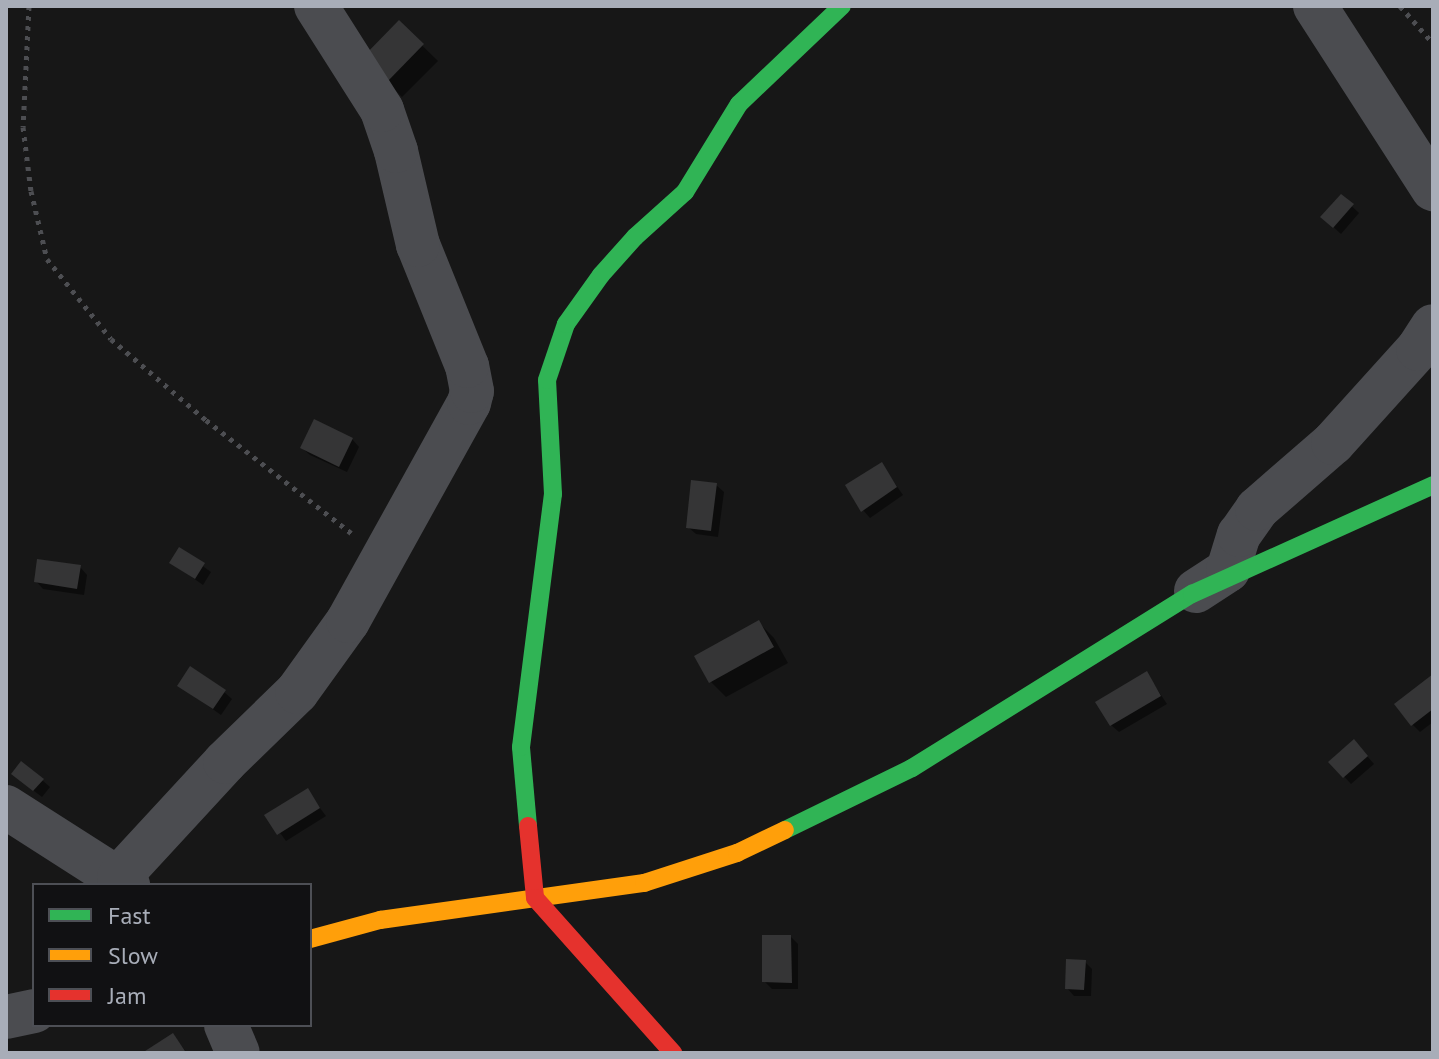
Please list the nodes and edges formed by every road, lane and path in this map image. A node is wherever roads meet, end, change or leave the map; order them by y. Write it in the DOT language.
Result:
graph roads {
  1 [pos="29,6"];
  2 [pos="316,6"];
  3 [pos="842,6"];
  4 [pos="1315,6"];
  5 [pos="1400,6"];
  6 [pos="1433,43"];
  7 [pos="1433,189"];
  8 [pos="1433,326"];
  9 [pos="1433,485"];
  10 [pos="382,558"];
  11 [pos="1192,594"];
  12 [pos="6,807"];
  13 [pos="124,881"];
  14 [pos="535,898"];
  15 [pos="312,938"];
  16 [pos="32,1011"];
  17 [pos="6,1017"];
  18 [pos="227,1027"];
  19 [pos="238,1053"];
  20 [pos="673,1053"];
  1 -- 10 [label="path"];
  2 -- 10 [label="street"];
  3 -- 14 [label="street"];
  4 -- 7 [label="street"];
  5 -- 6 [label="path"];
  8 -- 11 [label="street"];
  9 -- 11 [label="street"];
  10 -- 13 [label="street"];
  11 -- 14 [label="street"];
  12 -- 13 [label="street"];
  14 -- 15 [label="street"];
  14 -- 20 [label="street"];
  16 -- 17 [label="street"];
  18 -- 19 [label="street"];
}
